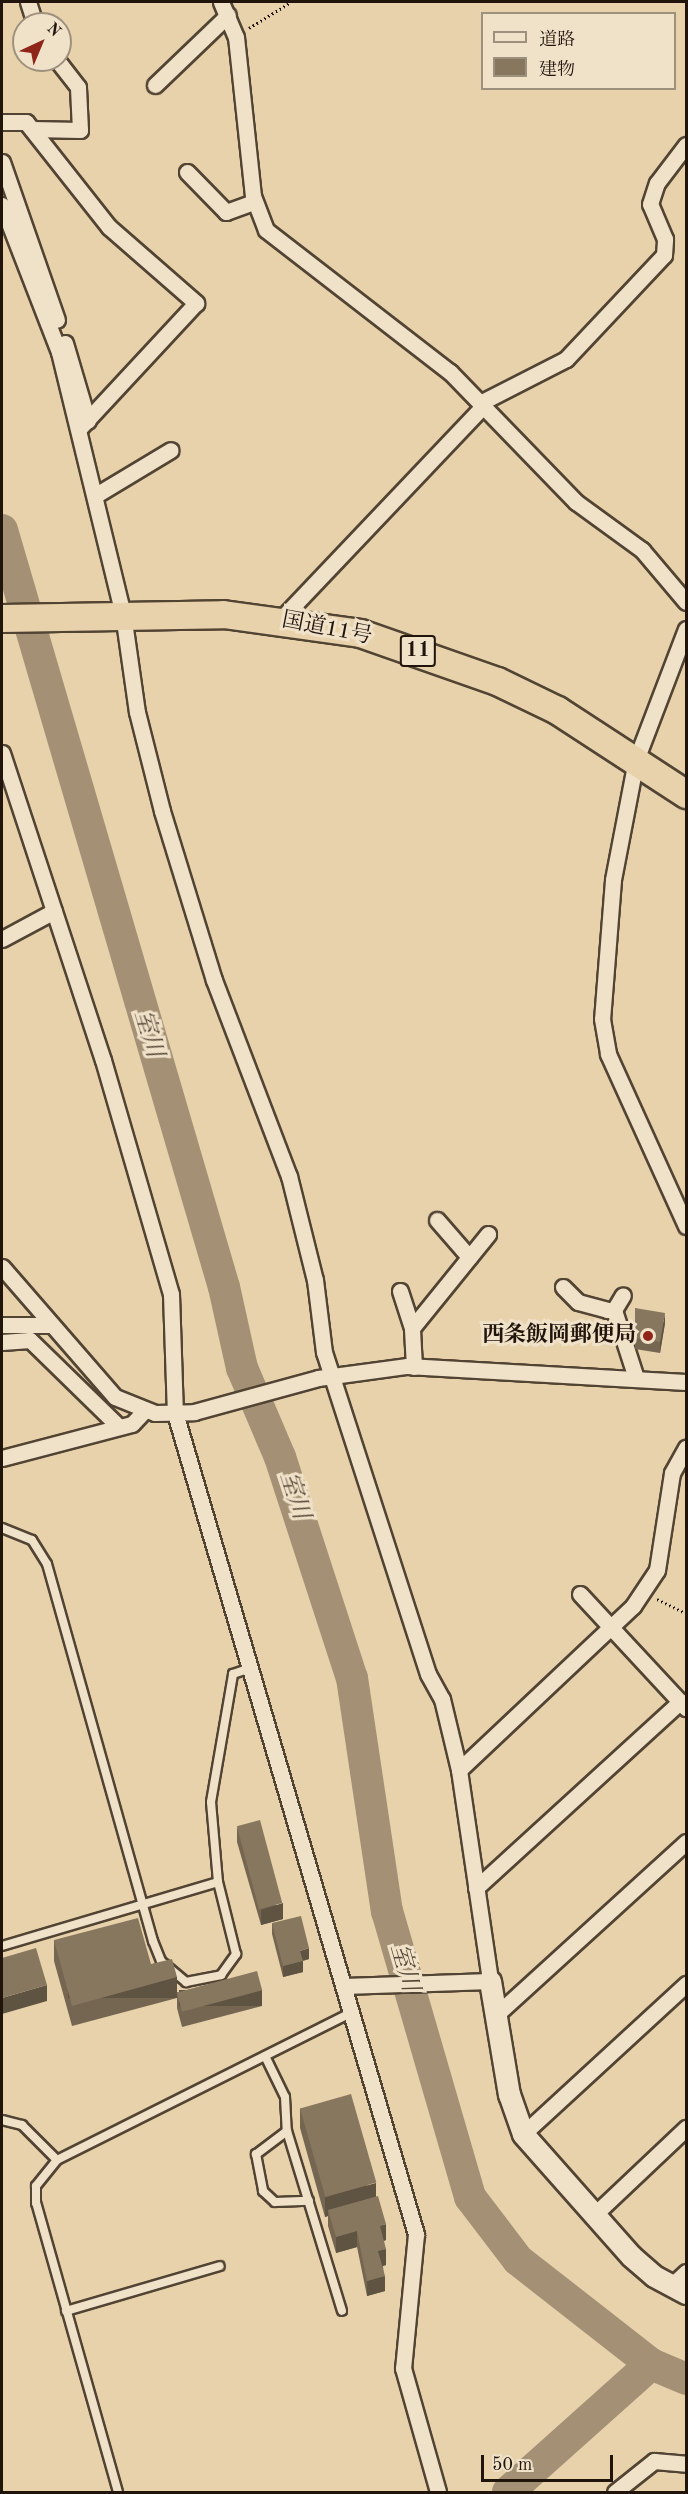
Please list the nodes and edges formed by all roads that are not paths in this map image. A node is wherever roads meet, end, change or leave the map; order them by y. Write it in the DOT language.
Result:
graph roads {
  1 [pos="224,8"];
  2 [pos="66,72"];
  3 [pos="155,85"];
  4 [pos="2,123"];
  5 [pos="32,129"];
  6 [pos="687,145"];
  7 [pos="2,162"];
  8 [pos="187,172"];
  9 [pos="254,202"];
  10 [pos="2,205"];
  11 [pos="482,404"];
  12 [pos="83,425"];
  13 [pos="171,450"];
  14 [pos="96,495"];
  15 [pos="687,602"];
  16 [pos="120,614"];
  17 [pos="2,618"];
  18 [pos="281,619"];
  19 [pos="687,629"];
  20 [pos="2,753"];
  21 [pos="636,760"];
  22 [pos="687,794"];
  23 [pos="54,910"];
  24 [pos="2,939"];
  25 [pos="437,1220"];
  26 [pos="687,1226"];
  27 [pos="488,1234"];
  28 [pos="469,1257"];
  29 [pos="2,1267"];
  30 [pos="563,1287"];
  31 [pos="400,1291"];
  32 [pos="623,1295"];
  33 [pos="614,1310"];
  34 [pos="2,1325"];
  35 [pos="51,1325"];
  36 [pos="412,1328"];
  37 [pos="2,1342"];
  38 [pos="414,1367"];
  39 [pos="326,1376"];
  40 [pos="636,1377"];
  41 [pos="687,1382"];
  42 [pos="145,1410"];
  43 [pos="175,1413"];
  44 [pos="118,1426"];
  45 [pos="687,1448"];
  46 [pos="2,1458"];
  47 [pos="2,1528"];
  48 [pos="580,1594"];
  49 [pos="611,1625"];
  50 [pos="250,1668"];
  51 [pos="684,1704"];
  52 [pos="459,1770"];
  53 [pos="687,1842"];
  54 [pos="218,1882"];
  55 [pos="476,1888"];
  56 [pos="142,1903"];
  57 [pos="2,1947"];
  58 [pos="480,1981"];
  59 [pos="687,1984"];
  60 [pos="344,1986"];
  61 [pos="351,2013"];
  62 [pos="496,2015"];
  63 [pos="266,2058"];
  64 [pos="2,2120"];
  65 [pos="687,2128"];
  66 [pos="287,2131"];
  67 [pos="523,2134"];
  68 [pos="57,2160"];
  69 [pos="309,2201"];
  70 [pos="594,2215"];
  71 [pos="220,2266"];
  72 [pos="687,2272"];
  73 [pos="678,2290"];
  74 [pos="66,2311"];
  75 [pos="342,2311"];
  76 [pos="687,2464"];
  77 [pos="117,2493"];
  78 [pos="438,2493"];
  79 [pos="615,2493"];
  1 -- 3 [label="street"];
  1 -- 9 [label="street"];
  2 -- 5 [label="street"];
  4 -- 5 [label="street"];
  5 -- 12 [label="street"];
  6 -- 11 [label="street"];
  7 -- 12 [label="street"];
  8 -- 9 [label="street"];
  9 -- 11 [label="street"];
  10 -- 12 [label="street"];
  11 -- 15 [label="street"];
  11 -- 18 [label="street"];
  12 -- 14 [label="street"];
  13 -- 14 [label="street"];
  14 -- 16 [label="street"];
  16 -- 17 [label="highway, 国道11号 / 11"];
  16 -- 18 [label="highway, 国道11号 / 11"];
  16 -- 39 [label="street"];
  18 -- 21 [label="highway, 国道11号 / 11"];
  19 -- 21 [label="street"];
  20 -- 23 [label="street"];
  21 -- 22 [label="highway, 国道11号 / 11"];
  21 -- 26 [label="street"];
  23 -- 24 [label="street"];
  23 -- 43 [label="street"];
  25 -- 28 [label="street"];
  27 -- 28 [label="street"];
  28 -- 36 [label="street"];
  29 -- 35 [label="street"];
  30 -- 33 [label="street"];
  31 -- 36 [label="street"];
  32 -- 33 [label="street"];
  33 -- 40 [label="street"];
  34 -- 35 [label="street"];
  35 -- 42 [label="street"];
  36 -- 38 [label="street"];
  37 -- 44 [label="street"];
  38 -- 39 [label="street"];
  38 -- 40 [label="street"];
  39 -- 43 [label="street"];
  39 -- 52 [label="street"];
  40 -- 41 [label="street"];
  42 -- 43 [label="street"];
  42 -- 44 [label="street"];
  43 -- 50 [label="street"];
  44 -- 46 [label="street"];
  45 -- 49 [label="street"];
  47 -- 56 [label="lane"];
  48 -- 49 [label="street"];
  49 -- 51 [label="street"];
  49 -- 52 [label="street"];
  50 -- 54 [label="lane"];
  50 -- 60 [label="street"];
  51 -- 55 [label="street"];
  52 -- 55 [label="street"];
  53 -- 62 [label="street"];
  54 -- 56 [label="lane"];
  54 -- 56 [label="lane"];
  55 -- 58 [label="street"];
  56 -- 57 [label="lane"];
  58 -- 60 [label="street"];
  58 -- 62 [label="street"];
  59 -- 67 [label="street"];
  60 -- 61 [label="street"];
  61 -- 63 [label="lane"];
  61 -- 78 [label="street"];
  62 -- 67 [label="street"];
  63 -- 66 [label="lane"];
  63 -- 68 [label="lane"];
  64 -- 68 [label="lane"];
  65 -- 70 [label="street"];
  66 -- 69 [label="lane"];
  66 -- 69 [label="lane"];
  67 -- 70 [label="street"];
  68 -- 74 [label="lane"];
  69 -- 75 [label="lane"];
  70 -- 73 [label="street"];
  71 -- 74 [label="lane"];
  72 -- 73 [label="street"];
  74 -- 77 [label="lane"];
  76 -- 79 [label="street"];
}
